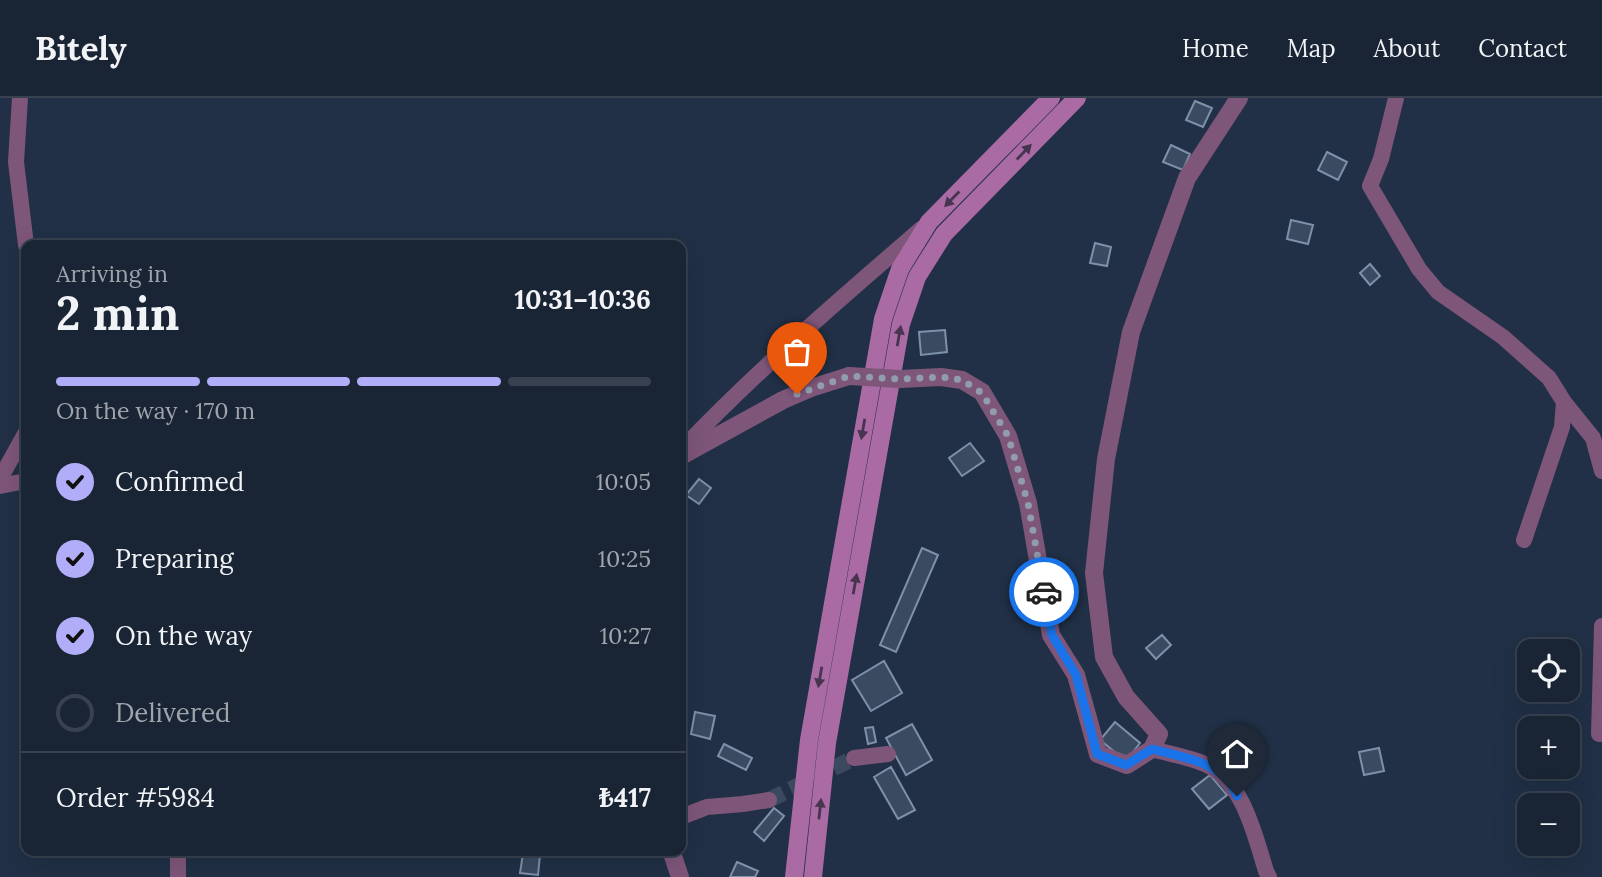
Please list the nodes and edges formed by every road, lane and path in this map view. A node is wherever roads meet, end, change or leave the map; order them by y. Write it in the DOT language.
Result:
graph roads {
  1 [pos="20,98"];
  2 [pos="1051,98"];
  3 [pos="1077,98"];
  4 [pos="1239,98"];
  5 [pos="1396,98"];
  6 [pos="932,219"];
  7 [pos="25,240"];
  8 [pos="1564,402"];
  9 [pos="21,441"];
  10 [pos="686,445"];
  11 [pos="686,453"];
  12 [pos="1602,471"];
  13 [pos="0,480"];
  14 [pos="21,482"];
  15 [pos="0,486"];
  16 [pos="1524,540"];
  17 [pos="1602,626"];
  18 [pos="1599,734"];
  19 [pos="1152,749"];
  20 [pos="888,754"];
  21 [pos="854,758"];
  22 [pos="769,800"];
  23 [pos="686,815"];
  24 [pos="178,856"];
  25 [pos="673,856"];
  26 [pos="178,877"];
  27 [pos="680,877"];
  28 [pos="794,877"];
  29 [pos="813,877"];
  30 [pos="1269,877"];
  1 -- 7 [label="street"];
  2 -- 6 [label="main road, one-way"];
  29 -- 3 [label="main road, one-way"];
  4 -- 19 [label="street"];
  5 -- 8 [label="street"];
  6 -- 10 [label="street"];
  6 -- 28 [label="main road, one-way"];
  8 -- 12 [label="street"];
  8 -- 16 [label="street"];
  9 -- 13 [label="street"];
  11 -- 19 [label="street, bridge"];
  14 -- 15 [label="street"];
  17 -- 18 [label="street"];
  19 -- 30 [label="street"];
  20 -- 21 [label="street"];
  22 -- 23 [label="street"];
  24 -- 26 [label="street"];
  25 -- 27 [label="street"];
}
